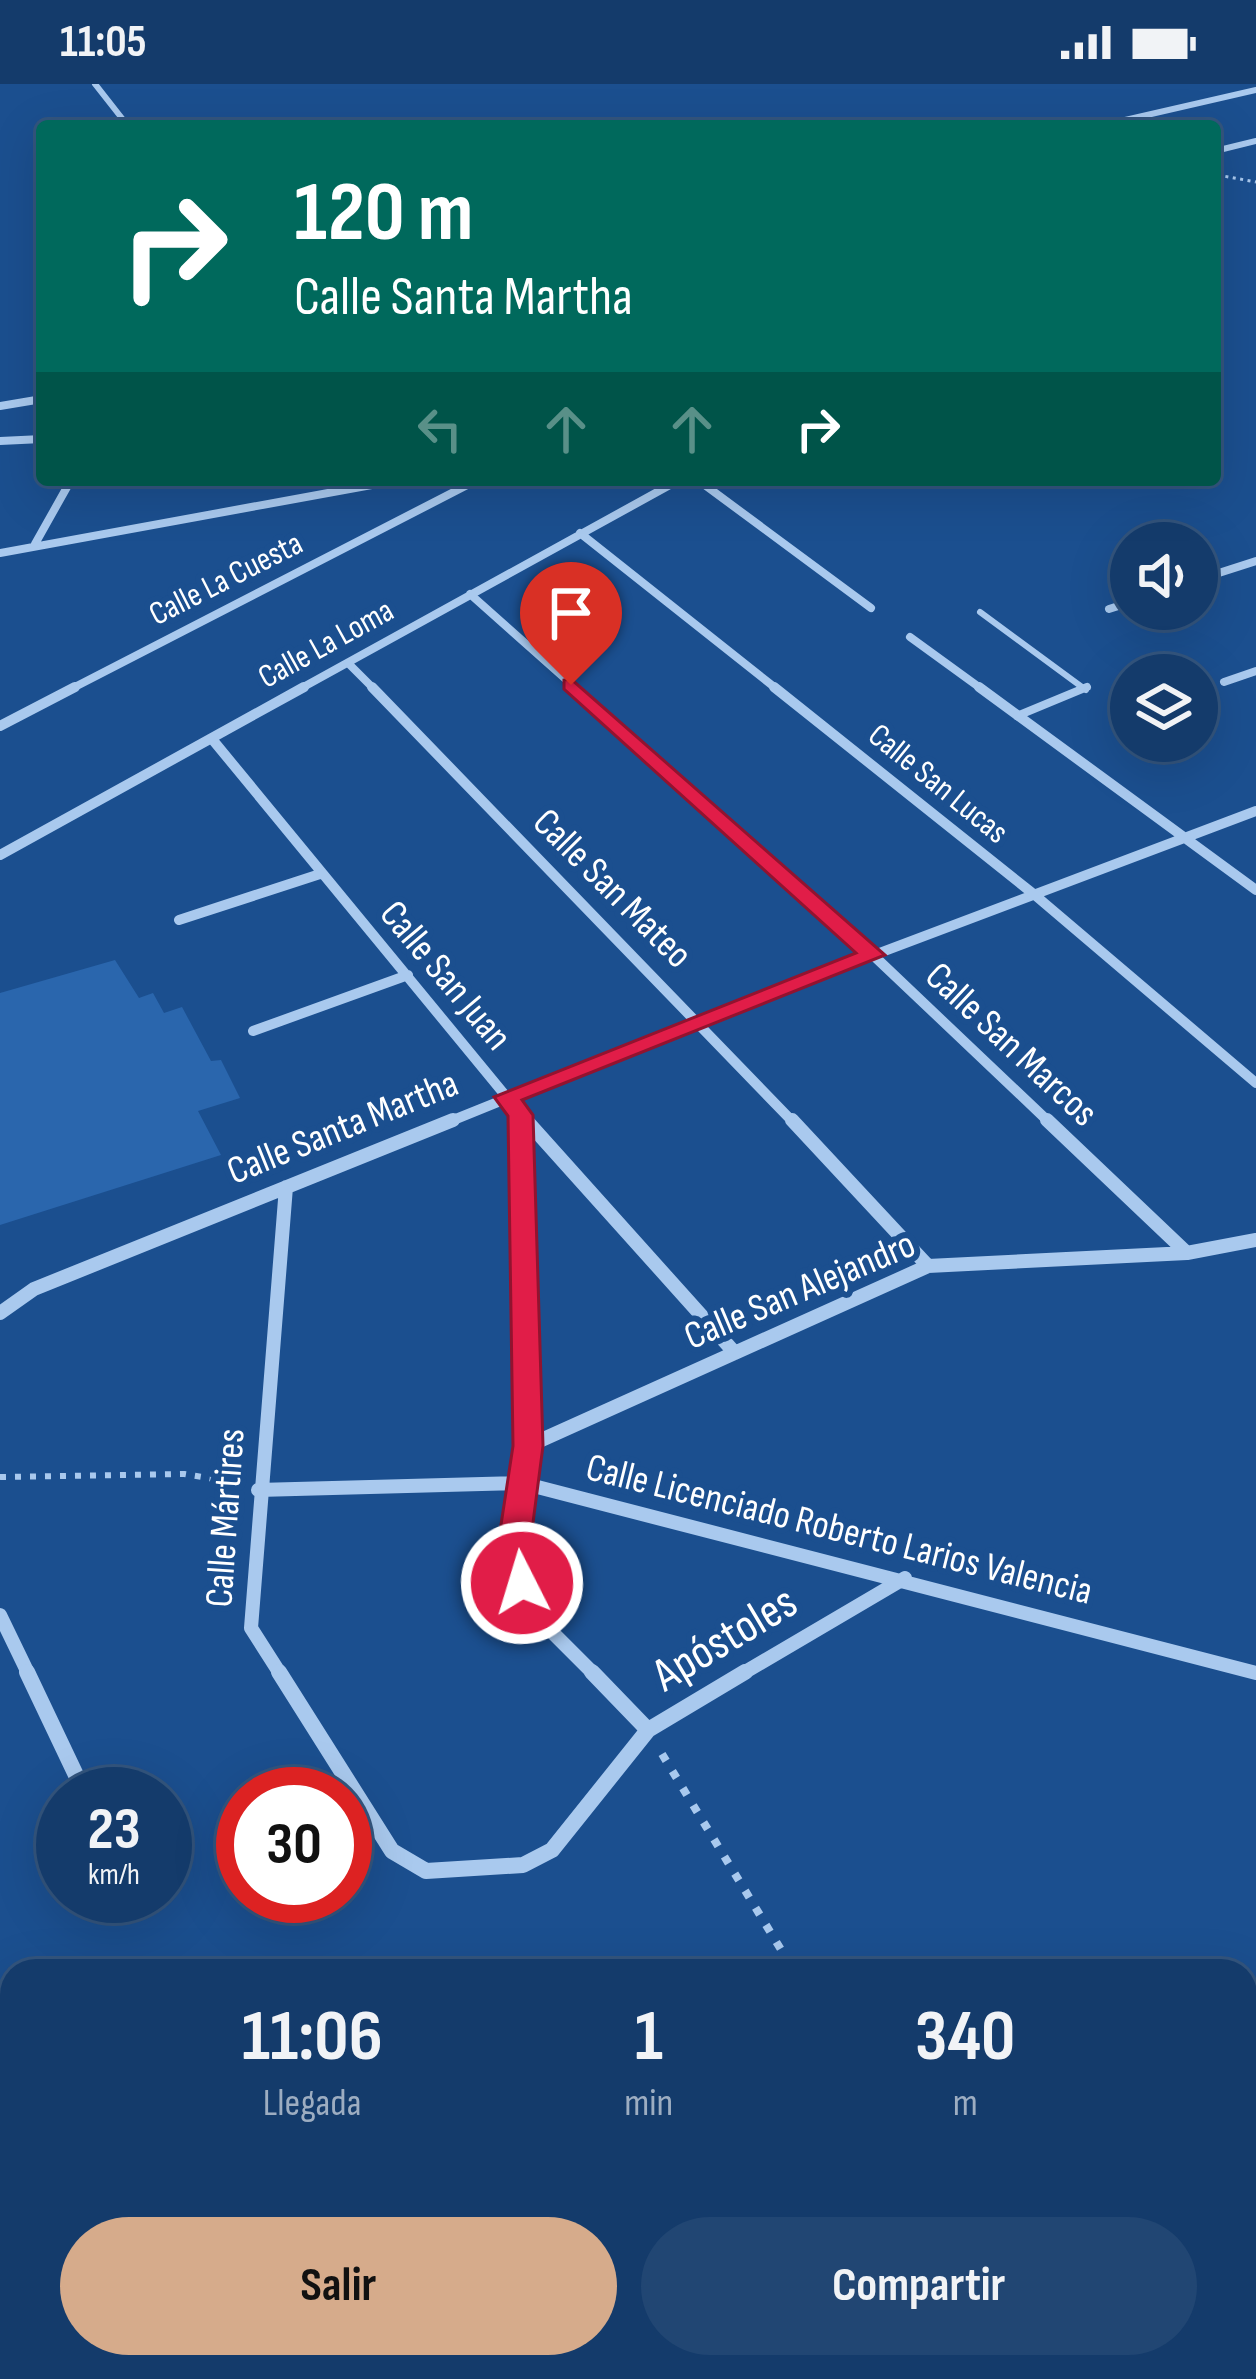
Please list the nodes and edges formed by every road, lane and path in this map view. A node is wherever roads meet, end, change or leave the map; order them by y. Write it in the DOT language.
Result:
graph roads {
  1 [pos="95,84"];
  2 [pos="1256,90"];
  3 [pos="123,120"];
  4 [pos="1125,120"];
  5 [pos="1256,141"];
  6 [pos="1221,150"];
  7 [pos="1221,176"];
  8 [pos="1256,182"];
  9 [pos="36,400"];
  10 [pos="0,406"];
  11 [pos="36,439"];
  12 [pos="0,441"];
  13 [pos="68,486"];
  14 [pos="336,486"];
  15 [pos="363,486"];
  16 [pos="465,486"];
  17 [pos="669,486"];
  18 [pos="706,486"];
  19 [pos="339,490"];
  20 [pos="580,533"];
  21 [pos="35,544"];
  22 [pos="0,553"];
  23 [pos="1256,561"];
  24 [pos="1218,573"];
  25 [pos="470,594"];
  26 [pos="871,608"];
  27 [pos="980,612"];
  28 [pos="910,637"];
  29 [pos="348,663"];
  30 [pos="1256,671"];
  31 [pos="1224,682"];
  32 [pos="1017,716"];
  33 [pos="0,726"];
  34 [pos="212,739"];
  35 [pos="1256,811"];
  36 [pos="1190,840"];
  37 [pos="0,855"];
  38 [pos="320,874"];
  39 [pos="1256,890"];
  40 [pos="1036,896"];
  41 [pos="179,920"];
  42 [pos="873,955"];
  43 [pos="407,975"];
  44 [pos="699,1021"];
  45 [pos="254,1031"];
  46 [pos="1256,1083"];
  47 [pos="506,1097"];
  48 [pos="520,1115"];
  49 [pos="286,1187"];
  50 [pos="1256,1240"];
  51 [pos="1187,1253"];
  52 [pos="928,1266"];
  53 [pos="0,1313"];
  54 [pos="735,1353"];
  55 [pos="528,1446"];
  56 [pos="0,1478"];
  57 [pos="522,1483"];
  58 [pos="258,1490"];
  59 [pos="905,1578"];
  60 [pos="0,1615"];
  61 [pos="1256,1673"];
  62 [pos="648,1730"];
  63 [pos="72,1767"];
  64 [pos="787,1959"];
  1 -- 3 [label="street"];
  2 -- 4 [label="street"];
  5 -- 6 [label="street"];
  7 -- 8 [label="path"];
  9 -- 10 [label="street"];
  11 -- 12 [label="street"];
  13 -- 21 [label="street"];
  14 -- 19 [label="street"];
  15 -- 19 [label="street"];
  16 -- 33 [label="street, Calle La Cuesta"];
  17 -- 20 [label="street, Calle La Loma"];
  18 -- 26 [label="street"];
  19 -- 21 [label="street"];
  20 -- 25 [label="street, Calle La Loma"];
  20 -- 40 [label="street, Calle San Lucas"];
  21 -- 22 [label="street"];
  23 -- 24 [label="street"];
  25 -- 29 [label="street, Calle La Loma"];
  25 -- 42 [label="street, Calle San Marcos"];
  27 -- 32 [label="lane"];
  28 -- 32 [label="street"];
  29 -- 34 [label="street, Calle La Loma"];
  29 -- 44 [label="street, Calle San Mateo"];
  30 -- 31 [label="street"];
  32 -- 36 [label="street"];
  34 -- 37 [label="street, Calle La Loma"];
  34 -- 38 [label="street, Calle San Juan"];
  35 -- 36 [label="street, Calle Santa Martha"];
  36 -- 39 [label="street"];
  36 -- 40 [label="street, Calle Santa Martha"];
  38 -- 41 [label="street"];
  38 -- 43 [label="street, Calle San Juan"];
  40 -- 42 [label="street, Calle Santa Martha"];
  40 -- 46 [label="street, Calle San Lucas"];
  42 -- 44 [label="street, Calle Santa Martha"];
  42 -- 51 [label="street, Calle San Marcos"];
  43 -- 45 [label="street"];
  43 -- 47 [label="street, Calle San Juan"];
  44 -- 47 [label="street, Calle Santa Martha"];
  44 -- 52 [label="street, Calle San Mateo"];
  47 -- 48 [label="street, Calle San Juan"];
  47 -- 49 [label="street, Calle Santa Martha"];
  48 -- 54 [label="street, Calle San Juan"];
  48 -- 55 [label="street"];
  49 -- 53 [label="street, Calle Santa Martha"];
  49 -- 58 [label="street, Calle Mártires"];
  50 -- 51 [label="street, Calle San Alejandro"];
  51 -- 52 [label="street, Calle San Alejandro"];
  52 -- 54 [label="street, Calle San Alejandro"];
  54 -- 55 [label="street, Calle San Alejandro"];
  55 -- 57 [label="street"];
  56 -- 58 [label="path"];
  57 -- 58 [label="street, Calle Licenciado Roberto Larios Valencia"];
  57 -- 59 [label="street, Calle Licenciado Roberto Larios Valencia"];
  57 -- 62 [label="street"];
  58 -- 62 [label="street, Calle Mártires"];
  59 -- 61 [label="street, Calle Licenciado Roberto Larios Valencia"];
  59 -- 62 [label="street, Apóstoles"];
  60 -- 63 [label="street"];
  62 -- 64 [label="path"];
}
